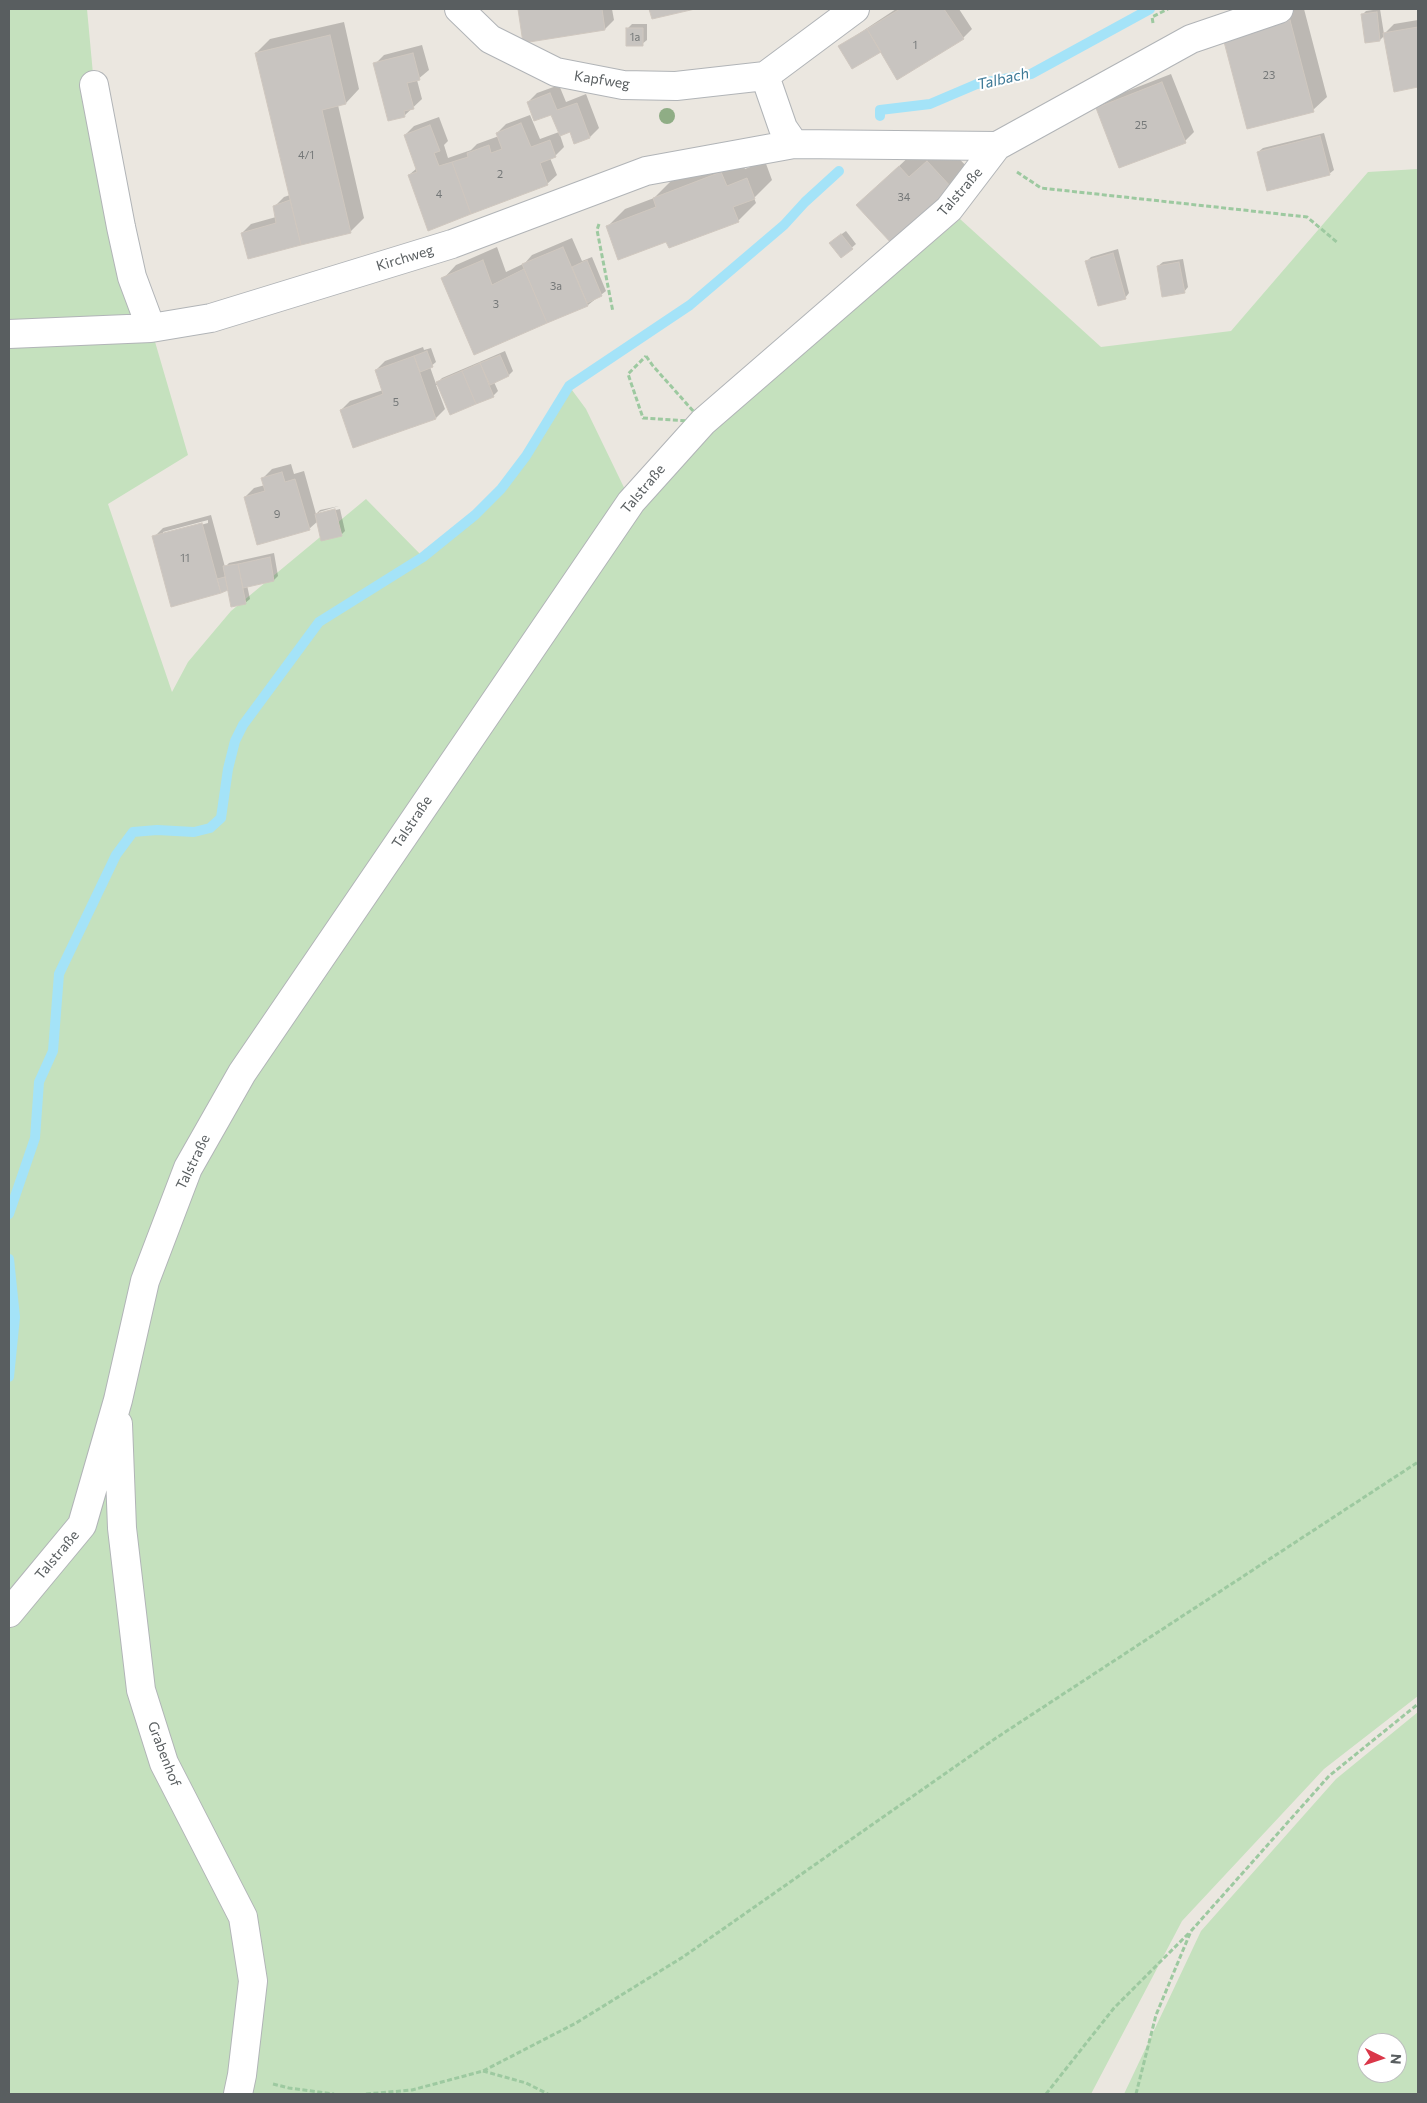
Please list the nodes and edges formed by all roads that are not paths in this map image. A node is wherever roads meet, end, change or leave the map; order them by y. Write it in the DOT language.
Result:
graph roads {
  1 [pos="460,9"];
  2 [pos="855,9"];
  3 [pos="1279,9"];
  4 [pos="94,85"];
  5 [pos="768,86"];
  6 [pos="789,136"];
  7 [pos="994,150"];
  8 [pos="151,328"];
  9 [pos="9,334"];
  10 [pos="118,1400"];
  11 [pos="9,1613"];
  12 [pos="240,2084"];
  1 -- 5 [label="street, Kapfweg"];
  2 -- 5 [label="street"];
  3 -- 7 [label="street, Talstraße"];
  4 -- 8 [label="street"];
  5 -- 6 [label="street"];
  6 -- 7 [label="street, Talstraße"];
  6 -- 8 [label="street, Kirchweg"];
  7 -- 10 [label="street, Talstraße"];
  8 -- 9 [label="street, Kirchweg"];
  10 -- 11 [label="street, Talstraße"];
  10 -- 12 [label="street, Grabenhof"];
}
